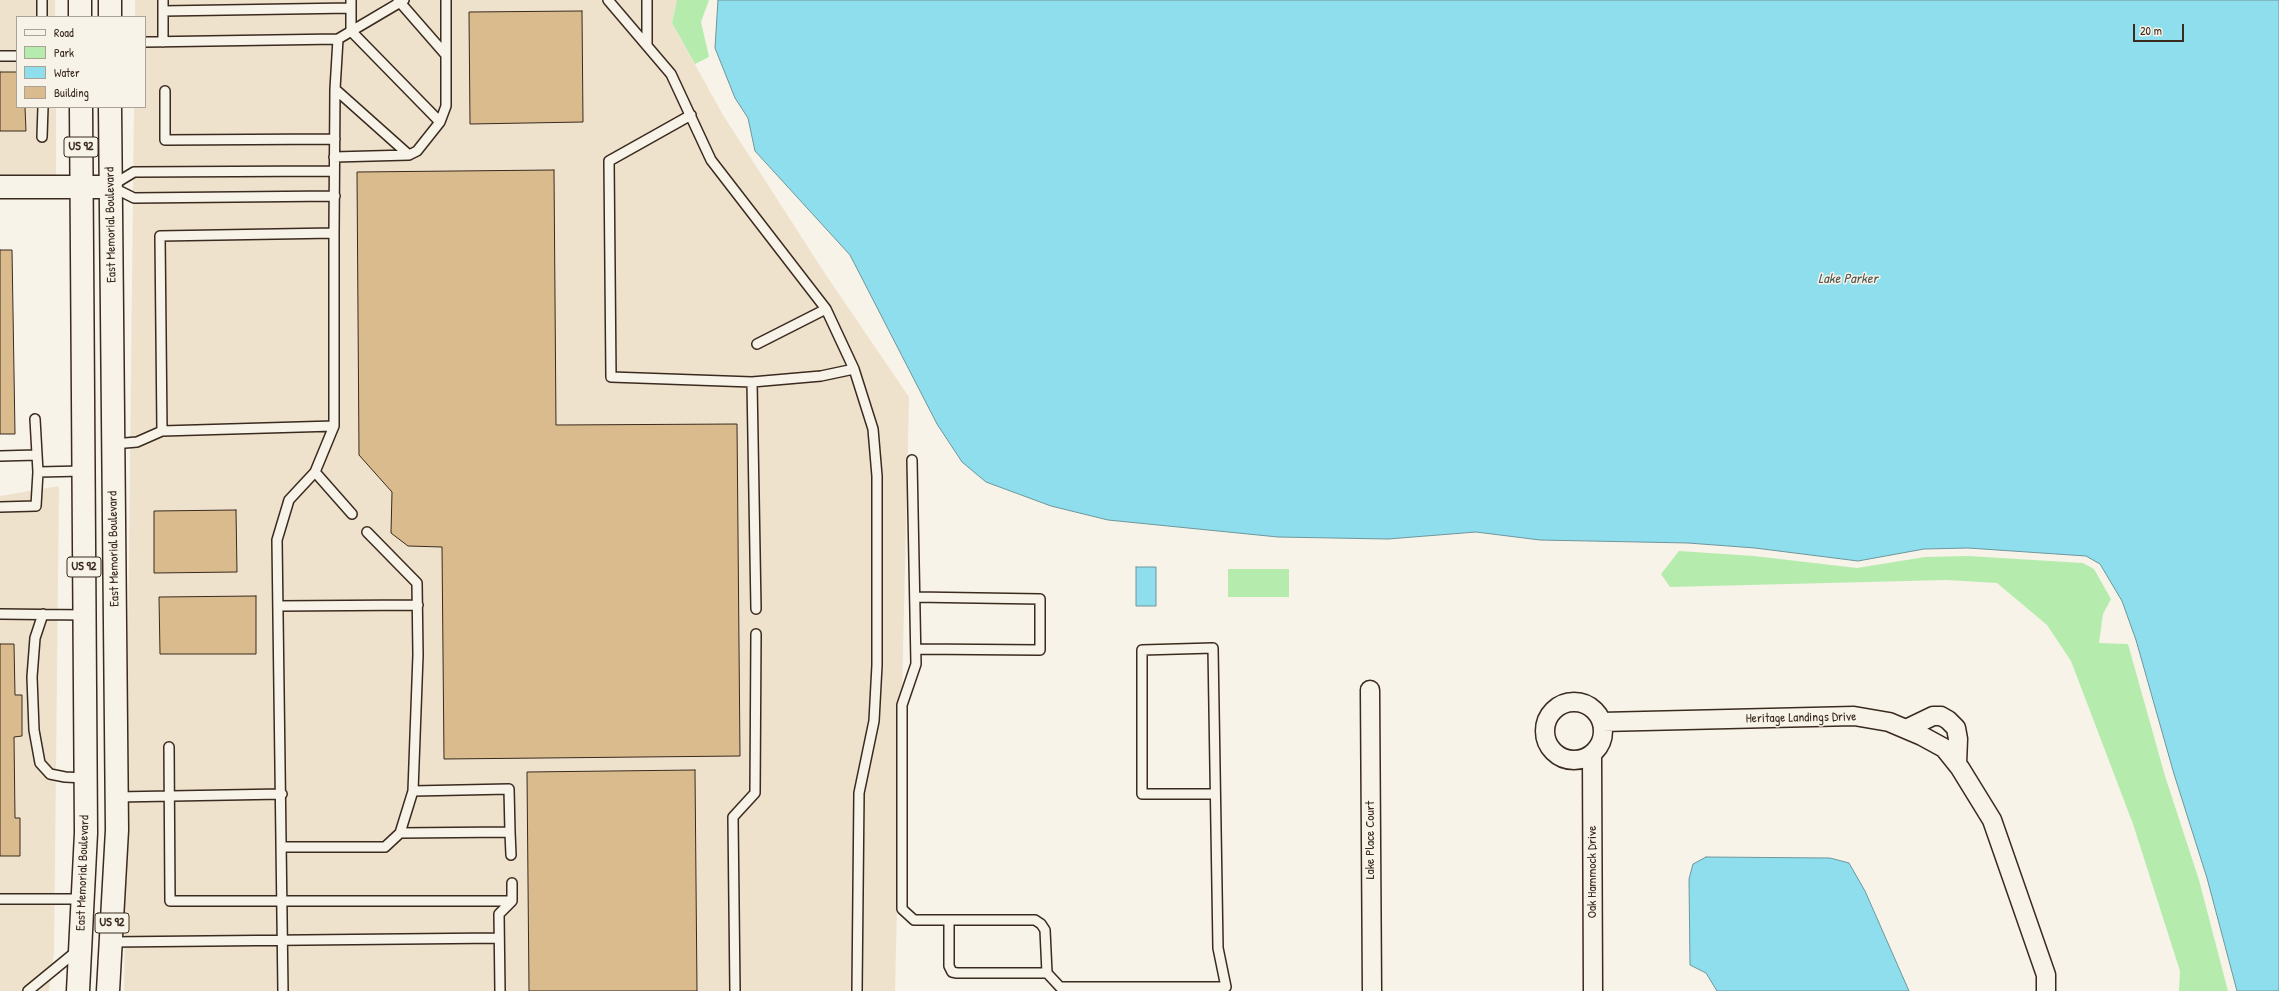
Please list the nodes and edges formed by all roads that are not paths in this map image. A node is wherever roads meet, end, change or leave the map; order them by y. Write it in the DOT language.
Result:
graph roads {
  1 [pos="42,0"];
  2 [pos="80,0"];
  3 [pos="110,0"];
  4 [pos="163,0"];
  5 [pos="446,0"];
  6 [pos="608,0"];
  7 [pos="647,0"];
  8 [pos="401,1"];
  9 [pos="351,4"];
  10 [pos="163,11"];
  11 [pos="42,16"];
  12 [pos="80,16"];
  13 [pos="110,16"];
  14 [pos="351,31"];
  15 [pos="338,39"];
  16 [pos="146,42"];
  17 [pos="163,42"];
  18 [pos="647,46"];
  19 [pos="446,55"];
  20 [pos="0,56"];
  21 [pos="16,56"];
  22 [pos="335,89"];
  23 [pos="165,91"];
  24 [pos="43,108"];
  25 [pos="81,108"];
  26 [pos="110,108"];
  27 [pos="691,115"];
  28 [pos="440,122"];
  29 [pos="42,137"];
  30 [pos="335,139"];
  31 [pos="409,155"];
  32 [pos="334,157"];
  33 [pos="334,170"];
  34 [pos="0,187"];
  35 [pos="81,187"];
  36 [pos="110,187"];
  37 [pos="335,196"];
  38 [pos="334,233"];
  39 [pos="826,309"];
  40 [pos="757,344"];
  41 [pos="854,369"];
  42 [pos="752,382"];
  43 [pos="35,419"];
  44 [pos="334,426"];
  45 [pos="162,431"];
  46 [pos="113,444"];
  47 [pos="37,455"];
  48 [pos="0,456"];
  49 [pos="912,460"];
  50 [pos="83,471"];
  51 [pos="38,472"];
  52 [pos="315,472"];
  53 [pos="0,507"];
  54 [pos="352,514"];
  55 [pos="367,532"];
  56 [pos="915,597"];
  57 [pos="418,605"];
  58 [pos="278,606"];
  59 [pos="756,609"];
  60 [pos="0,614"];
  61 [pos="43,614"];
  62 [pos="84,615"];
  63 [pos="756,634"];
  64 [pos="916,649"];
  65 [pos="116,685"];
  66 [pos="1370,690"];
  67 [pos="1602,722"];
  68 [pos="1906,729"];
  69 [pos="169,748"];
  70 [pos="1592,754"];
  71 [pos="1957,764"];
  72 [pos="85,778"];
  73 [pos="413,792"];
  74 [pos="282,794"];
  75 [pos="1215,794"];
  76 [pos="117,797"];
  77 [pos="169,797"];
  78 [pos="510,832"];
  79 [pos="400,833"];
  80 [pos="282,847"];
  81 [pos="511,855"];
  82 [pos="512,883"];
  83 [pos="0,899"];
  84 [pos="83,899"];
  85 [pos="282,900"];
  86 [pos="512,901"];
  87 [pos="949,921"];
  88 [pos="499,938"];
  89 [pos="283,940"];
  90 [pos="111,942"];
  91 [pos="81,948"];
  92 [pos="1048,973"];
  93 [pos="1060,989"];
  94 [pos="1226,990"];
  95 [pos="28,991"];
  96 [pos="78,991"];
  97 [pos="108,991"];
  98 [pos="283,991"];
  99 [pos="500,991"];
  100 [pos="734,991"];
  101 [pos="857,991"];
  102 [pos="1372,991"];
  103 [pos="1593,991"];
  104 [pos="2046,991"];
  1 -- 11 [label="lane"];
  2 -- 12 [label="main road"];
  3 -- 13 [label="main road"];
  4 -- 10 [label="lane"];
  5 -- 19 [label="lane"];
  6 -- 18 [label="lane"];
  7 -- 18 [label="lane"];
  8 -- 14 [label="lane"];
  8 -- 19 [label="lane"];
  9 -- 10 [label="lane"];
  9 -- 14 [label="lane"];
  10 -- 17 [label="lane"];
  14 -- 15 [label="lane"];
  14 -- 28 [label="lane"];
  15 -- 17 [label="lane"];
  15 -- 22 [label="lane"];
  16 -- 17 [label="lane"];
  18 -- 27 [label="lane"];
  19 -- 28 [label="lane"];
  20 -- 21 [label="lane"];
  22 -- 30 [label="lane"];
  22 -- 31 [label="lane"];
  23 -- 30 [label="lane"];
  24 -- 29 [label="lane"];
  25 -- 35 [label="main road, East Memorial Boulevard / US 92"];
  26 -- 36 [label="main road, East Memorial Boulevard / US 92"];
  27 -- 39 [label="lane"];
  27 -- 42 [label="lane"];
  28 -- 31 [label="lane"];
  30 -- 32 [label="lane"];
  31 -- 32 [label="lane"];
  32 -- 33 [label="lane"];
  33 -- 36 [label="lane"];
  33 -- 37 [label="lane"];
  34 -- 35 [label="main road"];
  35 -- 36 [label="main road"];
  35 -- 50 [label="main road, East Memorial Boulevard / US 92"];
  36 -- 37 [label="lane"];
  36 -- 46 [label="main road, East Memorial Boulevard / US 92"];
  37 -- 38 [label="lane"];
  38 -- 44 [label="lane"];
  38 -- 45 [label="lane"];
  39 -- 40 [label="lane"];
  39 -- 41 [label="lane"];
  41 -- 42 [label="lane"];
  41 -- 101 [label="lane"];
  42 -- 59 [label="lane"];
  43 -- 47 [label="lane"];
  44 -- 45 [label="lane"];
  44 -- 52 [label="lane"];
  45 -- 46 [label="lane"];
  46 -- 65 [label="main road, East Memorial Boulevard / US 92"];
  47 -- 48 [label="lane"];
  47 -- 51 [label="lane"];
  49 -- 56 [label="lane"];
  50 -- 51 [label="lane"];
  50 -- 62 [label="main road, East Memorial Boulevard / US 92"];
  51 -- 53 [label="lane"];
  52 -- 54 [label="lane"];
  52 -- 58 [label="lane"];
  55 -- 57 [label="lane"];
  56 -- 64 [label="lane"];
  56 -- 64 [label="lane"];
  57 -- 58 [label="lane"];
  57 -- 73 [label="lane"];
  58 -- 74 [label="lane"];
  60 -- 61 [label="lane"];
  61 -- 62 [label="lane"];
  61 -- 72 [label="lane"];
  62 -- 65 [label="main road"];
  62 -- 72 [label="main road, East Memorial Boulevard / US 92"];
  63 -- 100 [label="lane"];
  64 -- 87 [label="lane"];
  65 -- 76 [label="main road, East Memorial Boulevard / US 92"];
  66 -- 102 [label="street, Lake Place Court"];
  67 -- 68 [label="street, Heritage Landings Drive"];
  67 -- 70 [label="street"];
  67 -- 70 [label="street"];
  68 -- 71 [label="street, Heritage Landings Drive"];
  68 -- 71 [label="street"];
  69 -- 77 [label="lane"];
  70 -- 103 [label="street, Oak Hammock Drive"];
  71 -- 104 [label="street, Heritage Landings Drive"];
  72 -- 84 [label="main road, East Memorial Boulevard / US 92"];
  73 -- 78 [label="lane"];
  73 -- 79 [label="lane"];
  74 -- 77 [label="lane"];
  74 -- 80 [label="lane"];
  75 -- 75 [label="lane"];
  75 -- 94 [label="lane"];
  76 -- 77 [label="lane"];
  76 -- 90 [label="main road, East Memorial Boulevard / US 92"];
  77 -- 85 [label="lane"];
  78 -- 79 [label="lane"];
  78 -- 81 [label="lane"];
  79 -- 80 [label="lane"];
  80 -- 85 [label="lane"];
  82 -- 86 [label="lane"];
  83 -- 84 [label="lane"];
  84 -- 91 [label="main road, East Memorial Boulevard / US 92"];
  85 -- 86 [label="lane"];
  85 -- 89 [label="lane"];
  86 -- 88 [label="lane"];
  87 -- 92 [label="lane"];
  87 -- 92 [label="lane"];
  88 -- 89 [label="lane"];
  88 -- 99 [label="lane"];
  89 -- 90 [label="lane"];
  89 -- 98 [label="lane"];
  90 -- 97 [label="main road, East Memorial Boulevard / US 92"];
  91 -- 95 [label="lane"];
  91 -- 96 [label="main road, East Memorial Boulevard / US 92"];
  92 -- 93 [label="lane"];
  93 -- 94 [label="lane"];
}
